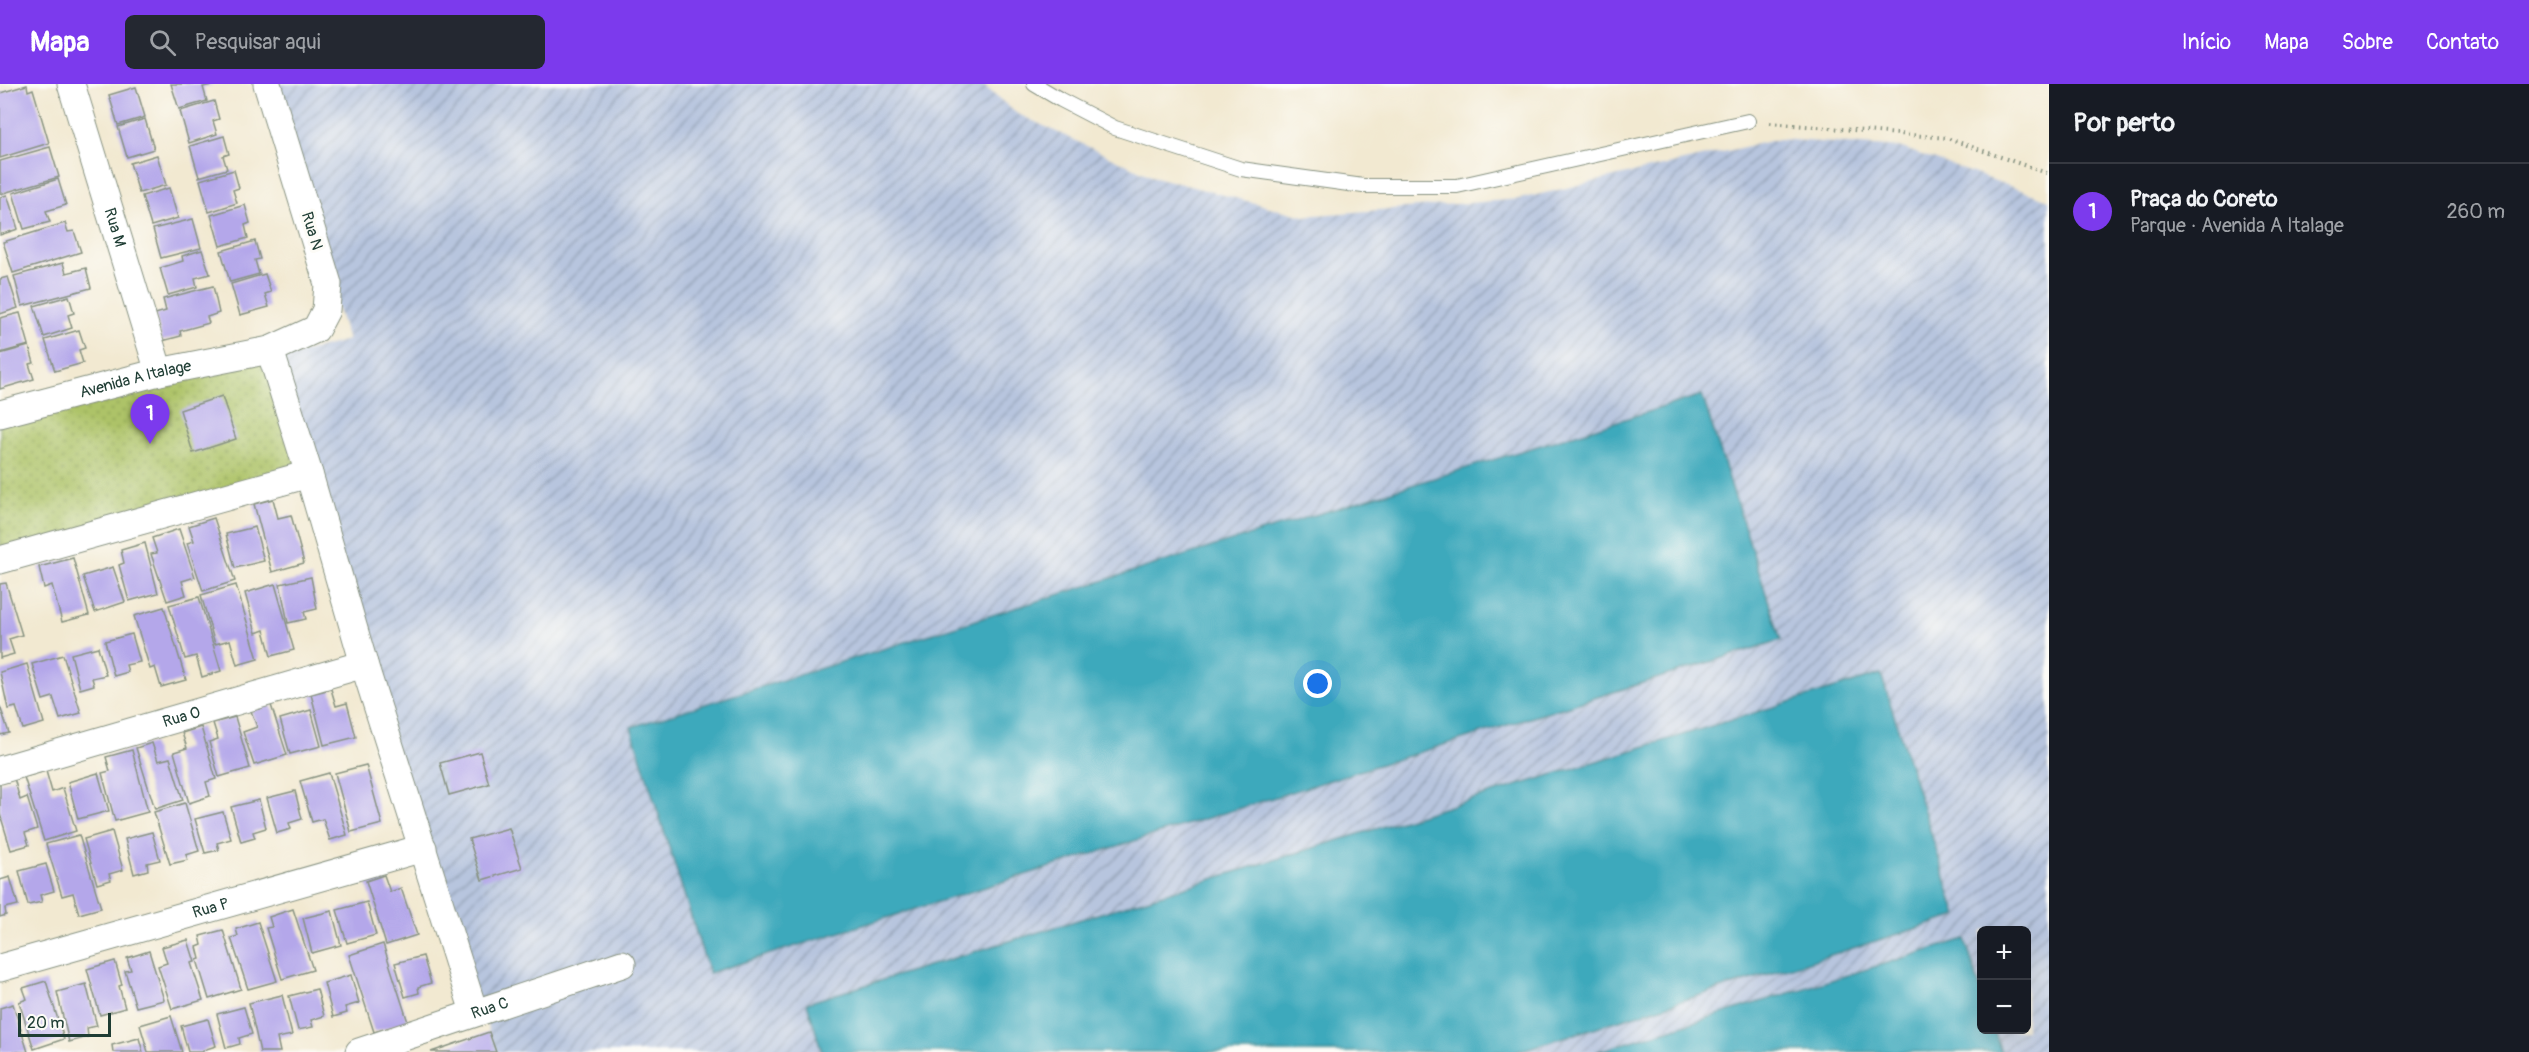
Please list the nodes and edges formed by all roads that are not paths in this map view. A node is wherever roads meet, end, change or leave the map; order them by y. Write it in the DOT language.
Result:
graph roads {
  1 [pos="71,84"];
  2 [pos="267,84"];
  3 [pos="1034,84"];
  4 [pos="1748,121"];
  5 [pos="270,350"];
  6 [pos="159,372"];
  7 [pos="0,414"];
  8 [pos="309,474"];
  9 [pos="0,560"];
  10 [pos="364,664"];
  11 [pos="0,770"];
  12 [pos="423,848"];
  13 [pos="622,964"];
  14 [pos="0,968"];
  15 [pos="474,1012"];
  16 [pos="408,1044"];
  17 [pos="359,1052"];
  1 -- 6 [label="street, Rua M"];
  2 -- 5 [label="street, Rua N"];
  3 -- 4 [label="lane"];
  5 -- 6 [label="street, Avenida A Italage"];
  5 -- 8 [label="street"];
  6 -- 7 [label="street, Avenida A Italage"];
  8 -- 9 [label="street"];
  8 -- 10 [label="street"];
  10 -- 11 [label="street, Rua O"];
  10 -- 12 [label="street"];
  12 -- 14 [label="street, Rua P"];
  12 -- 15 [label="street"];
  13 -- 15 [label="street, Rua C"];
  15 -- 16 [label="street, Rua C"];
  16 -- 17 [label="street, Rua C"];
}
